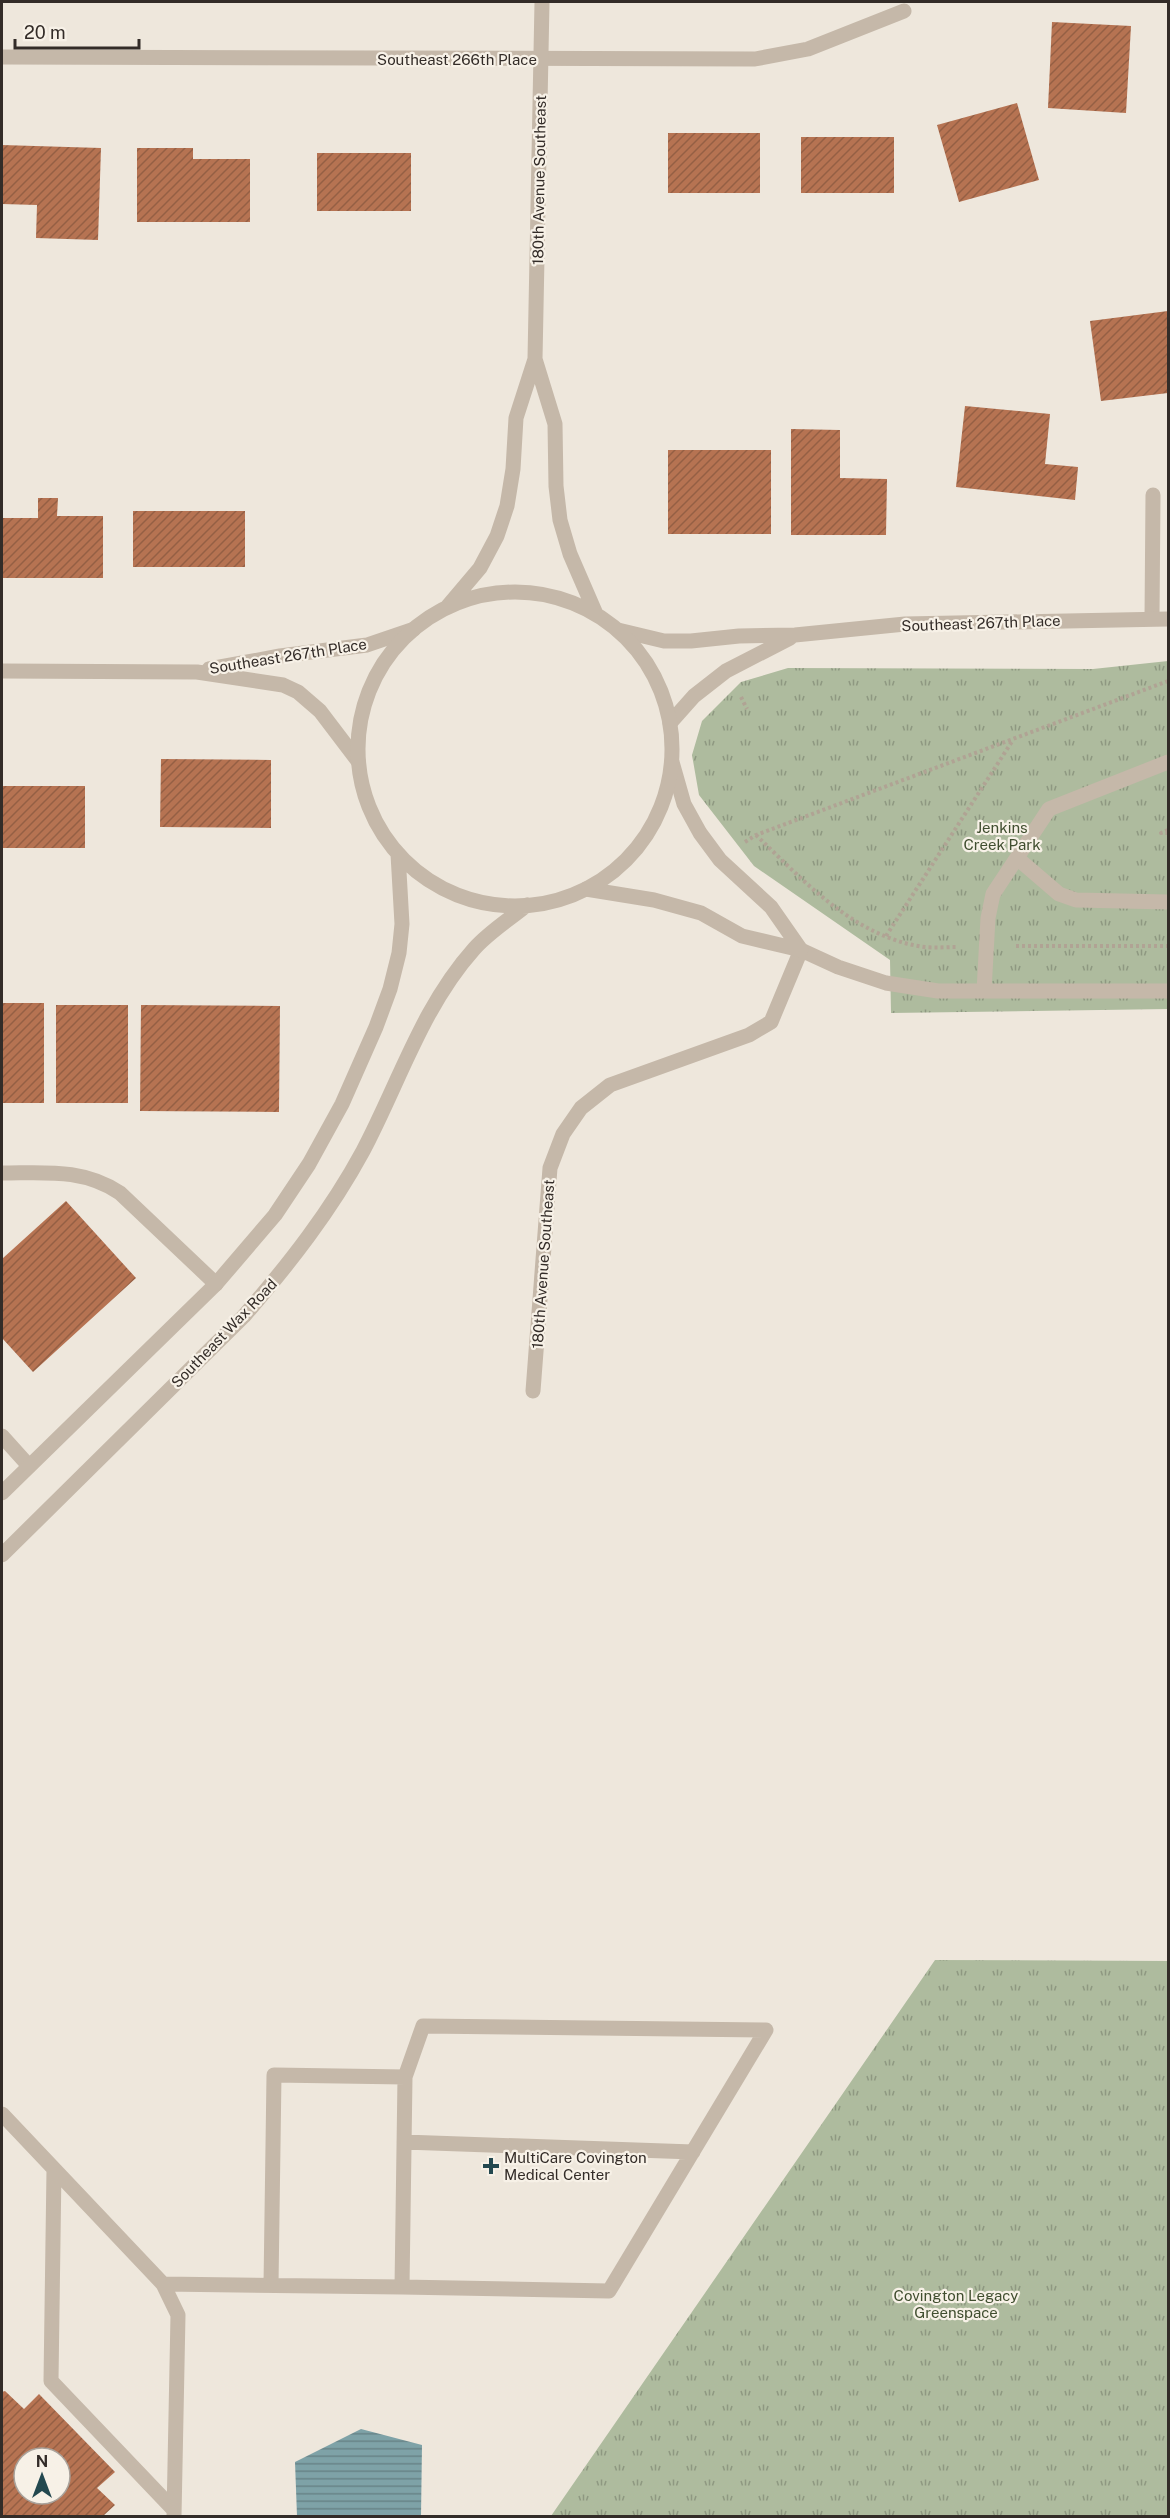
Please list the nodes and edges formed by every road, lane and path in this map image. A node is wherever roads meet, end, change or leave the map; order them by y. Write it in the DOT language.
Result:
graph roads {
  1 [pos="542,2"];
  2 [pos="904,11"];
  3 [pos="2,57"];
  4 [pos="542,59"];
  5 [pos="535,358"];
  6 [pos="1153,495"];
  7 [pos="446,608"];
  8 [pos="596,614"];
  9 [pos="1152,618"];
  10 [pos="1168,619"];
  11 [pos="414,629"];
  12 [pos="618,630"];
  13 [pos="795,635"];
  14 [pos="2,671"];
  15 [pos="197,672"];
  16 [pos="1168,681"];
  17 [pos="670,723"];
  18 [pos="1014,739"];
  19 [pos="358,761"];
  20 [pos="672,762"];
  21 [pos="1168,762"];
  22 [pos="756,835"];
  23 [pos="398,854"];
  24 [pos="1017,858"];
  25 [pos="720,860"];
  26 [pos="585,889"];
  27 [pos="1168,902"];
  28 [pos="527,905"];
  29 [pos="886,936"];
  30 [pos="1168,946"];
  31 [pos="987,947"];
  32 [pos="801,950"];
  33 [pos="1168,991"];
  34 [pos="984,992"];
  35 [pos="2,1173"];
  36 [pos="216,1284"];
  37 [pos="533,1391"];
  38 [pos="2,1436"];
  39 [pos="29,1466"];
  40 [pos="2,1493"];
  41 [pos="2,1555"];
  42 [pos="405,2077"];
  43 [pos="2,2114"];
  44 [pos="404,2142"];
  45 [pos="693,2152"];
  46 [pos="54,2169"];
  47 [pos="163,2284"];
  48 [pos="272,2285"];
  49 [pos="402,2287"];
  50 [pos="174,2513"];
  1 -- 4 [label="street, 180th Avenue Southeast"];
  2 -- 4 [label="street, Southeast 266th Place"];
  3 -- 4 [label="street, Southeast 266th Place"];
  4 -- 5 [label="street, 180th Avenue Southeast"];
  5 -- 7 [label="street, 180th Avenue Southeast"];
  5 -- 8 [label="street, 180th Avenue Southeast"];
  6 -- 9 [label="street"];
  7 -- 8 [label="street"];
  7 -- 11 [label="street"];
  8 -- 12 [label="street"];
  9 -- 10 [label="street, Southeast 267th Place"];
  9 -- 13 [label="street, Southeast 267th Place"];
  11 -- 15 [label="street, Southeast 267th Place"];
  11 -- 19 [label="street"];
  12 -- 13 [label="street, Southeast 267th Place"];
  12 -- 17 [label="street"];
  13 -- 17 [label="street, Southeast 267th Place"];
  14 -- 15 [label="street, Southeast 267th Place"];
  15 -- 19 [label="street, Southeast 267th Place"];
  16 -- 18 [label="path"];
  17 -- 20 [label="street"];
  18 -- 22 [label="path"];
  18 -- 29 [label="path"];
  19 -- 23 [label="street"];
  20 -- 25 [label="street"];
  20 -- 26 [label="street"];
  21 -- 24 [label="street"];
  22 -- 25 [label="path"];
  22 -- 29 [label="path"];
  23 -- 28 [label="street"];
  23 -- 36 [label="street"];
  24 -- 27 [label="street"];
  24 -- 31 [label="street"];
  25 -- 32 [label="street"];
  26 -- 28 [label="street"];
  26 -- 32 [label="street"];
  28 -- 41 [label="street, Southeast Wax Road"];
  29 -- 31 [label="path"];
  30 -- 31 [label="path"];
  31 -- 34 [label="street"];
  32 -- 34 [label="street"];
  32 -- 37 [label="street, 180th Avenue Southeast"];
  33 -- 34 [label="street"];
  35 -- 36 [label="street"];
  36 -- 39 [label="street"];
  38 -- 39 [label="street"];
  39 -- 40 [label="street"];
  42 -- 44 [label="street"];
  42 -- 45 [label="street"];
  42 -- 48 [label="street"];
  43 -- 46 [label="street"];
  44 -- 45 [label="street"];
  44 -- 49 [label="street"];
  45 -- 49 [label="street"];
  46 -- 47 [label="street"];
  46 -- 50 [label="street"];
  47 -- 48 [label="street"];
  47 -- 50 [label="street"];
  48 -- 49 [label="street"];
}
